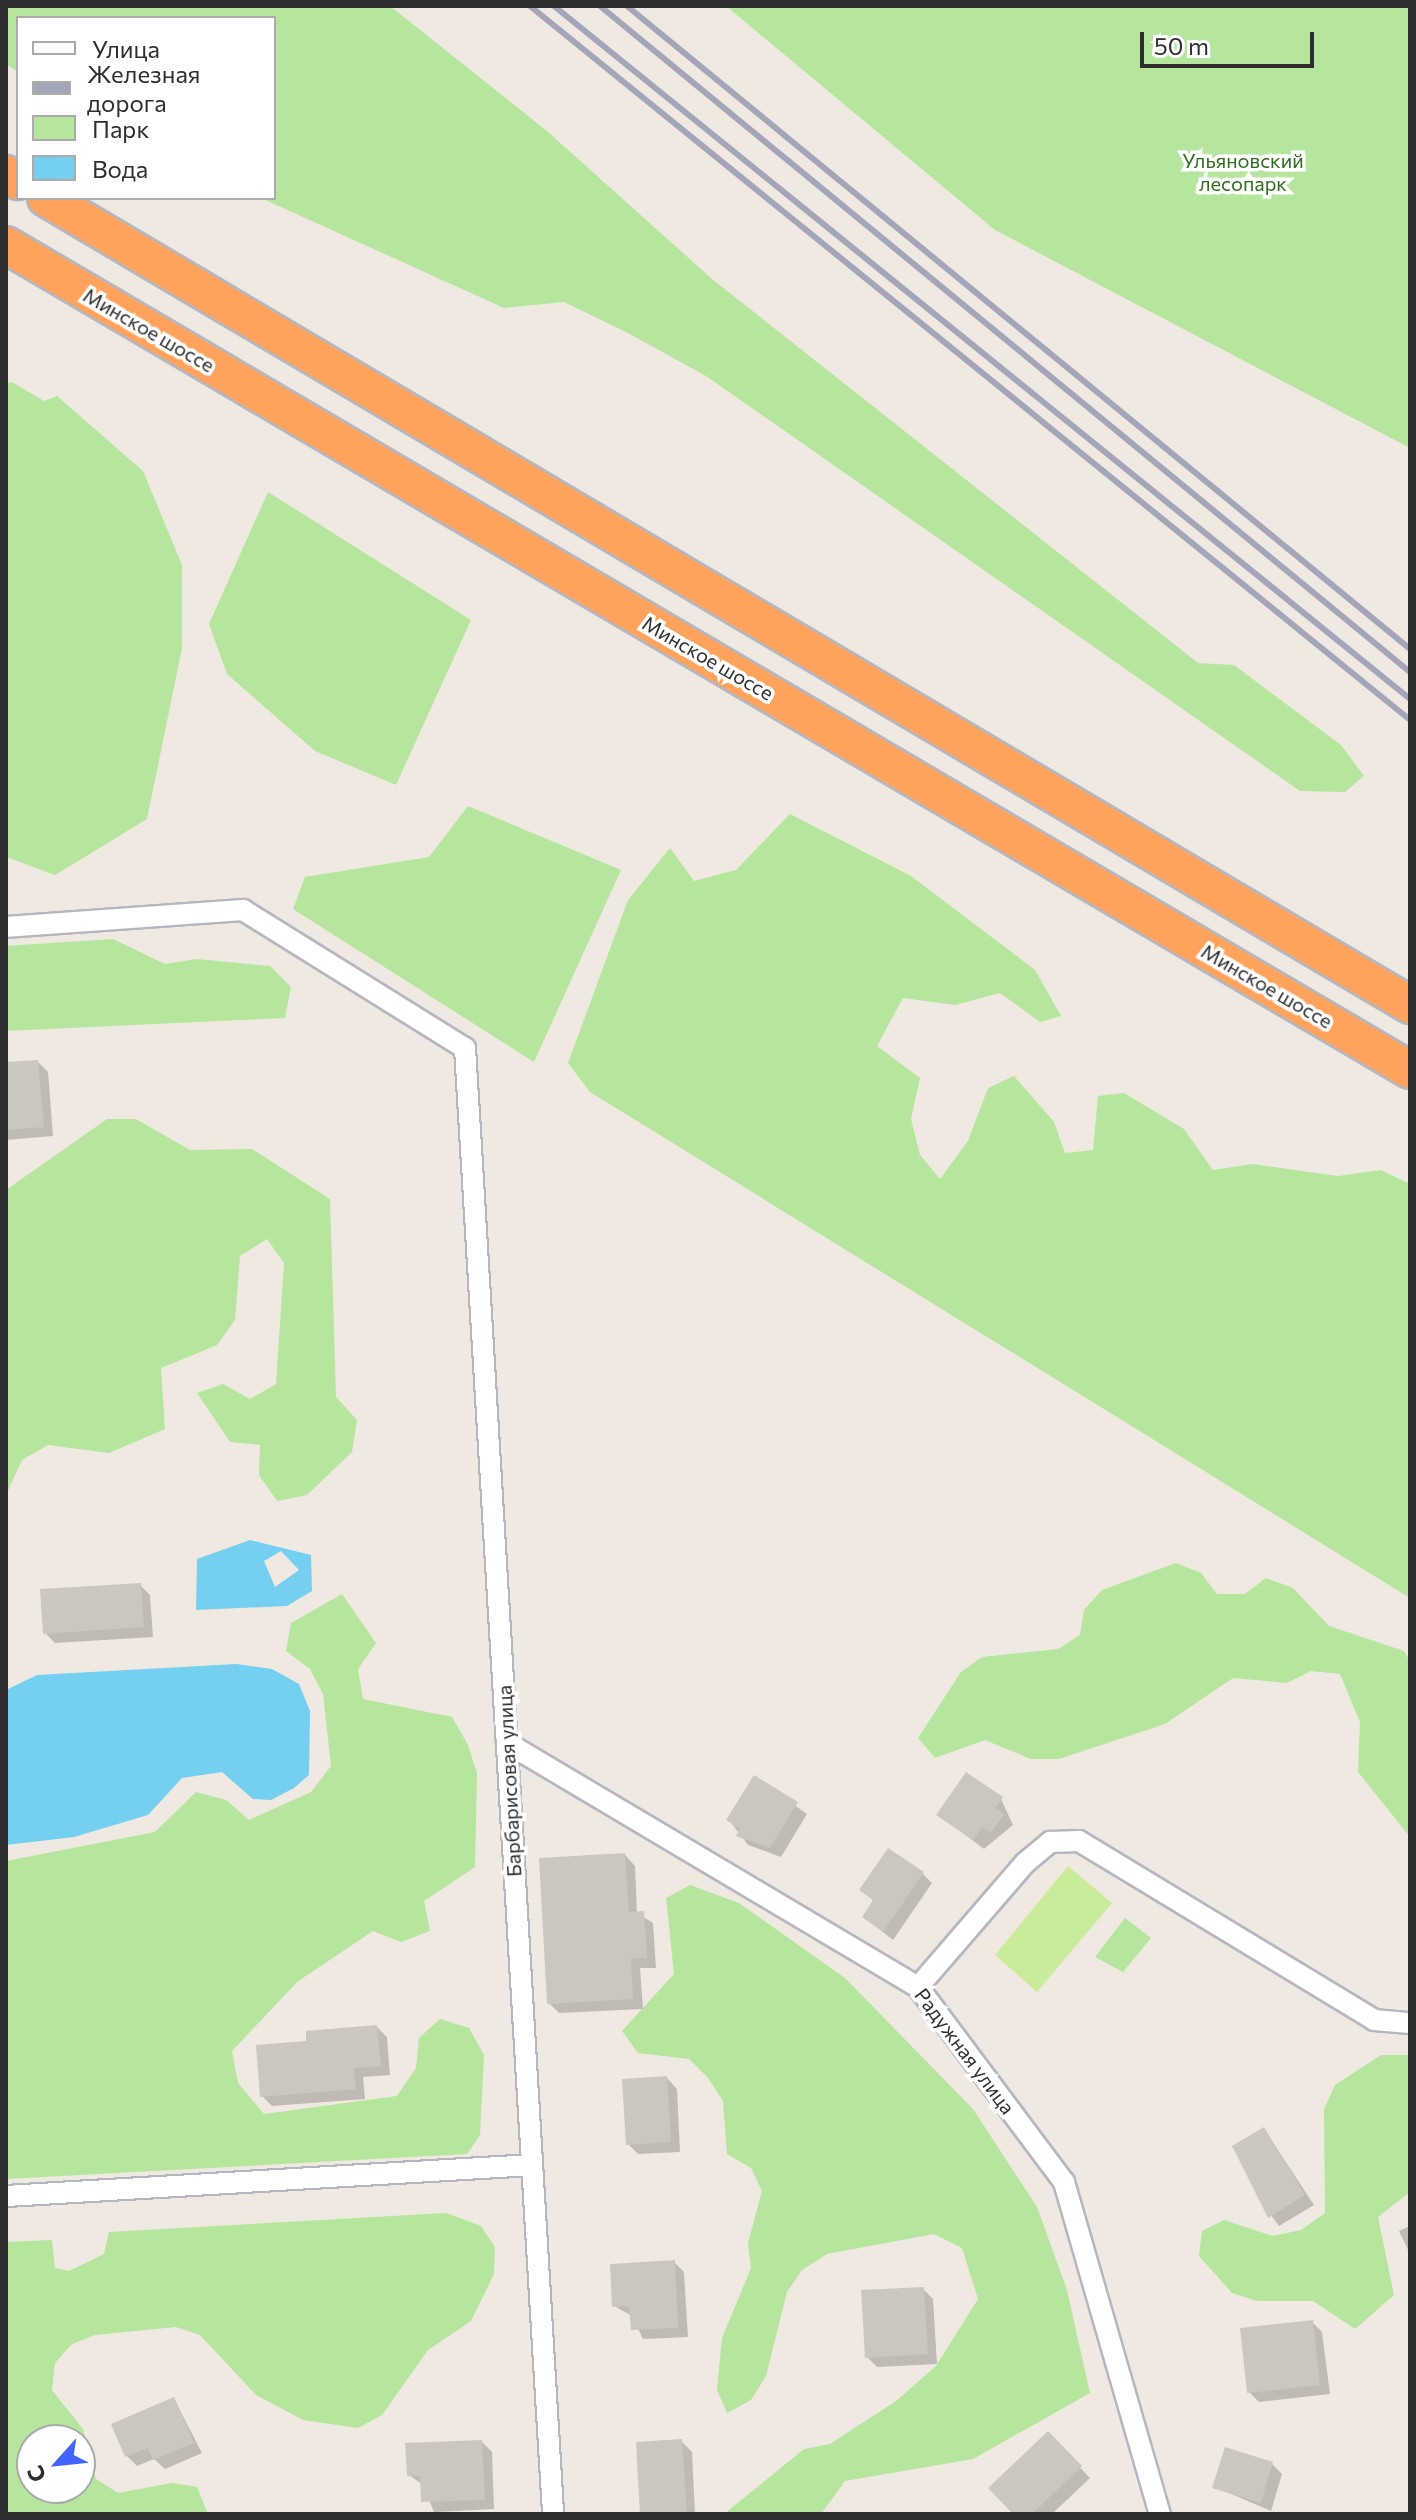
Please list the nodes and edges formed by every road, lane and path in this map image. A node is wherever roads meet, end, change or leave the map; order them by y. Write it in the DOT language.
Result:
graph roads {
  1 [pos="49,200"];
  2 [pos="6,245"];
  3 [pos="6,927"];
  4 [pos="1410,1005"];
  5 [pos="1410,1070"];
  6 [pos="507,1743"];
  7 [pos="918,1987"];
  8 [pos="1410,2023"];
  9 [pos="532,2165"];
  10 [pos="6,2196"];
  11 [pos="553,2514"];
  12 [pos="1160,2514"];
  1 -- 4 [label="highway"];
  2 -- 5 [label="highway, Минское шоссе"];
  3 -- 6 [label="street, Барбарисовая улица"];
  6 -- 7 [label="street, Радужная улица"];
  6 -- 9 [label="street, Барбарисовая улица"];
  7 -- 8 [label="street"];
  7 -- 12 [label="street, Радужная улица"];
  9 -- 10 [label="street"];
  9 -- 11 [label="street, Барбарисовая улица"];
}
